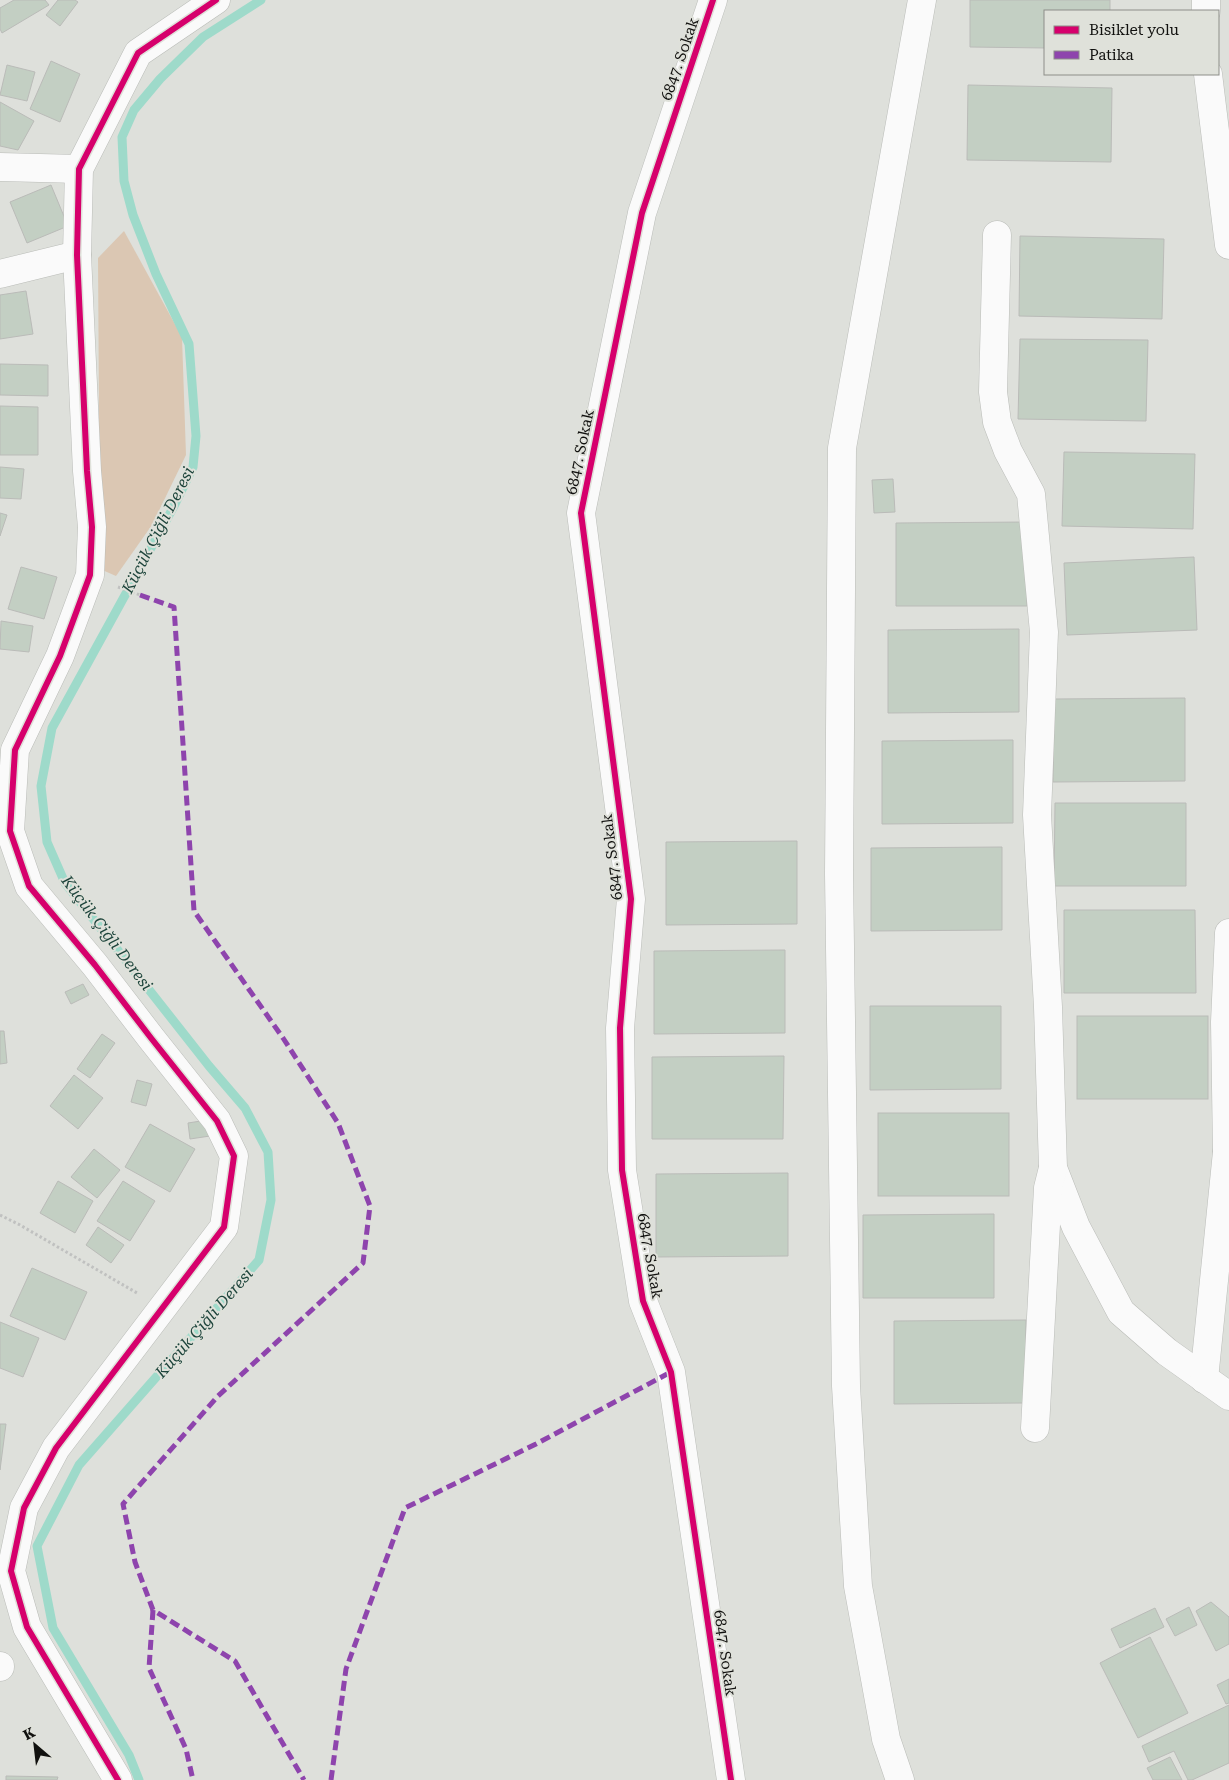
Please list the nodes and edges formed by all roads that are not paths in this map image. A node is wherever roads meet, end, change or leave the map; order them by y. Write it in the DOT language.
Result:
graph roads {
  1 [pos="216,0"];
  2 [pos="714,0"];
  3 [pos="922,0"];
  4 [pos="1208,75"];
  5 [pos="0,167"];
  6 [pos="78,169"];
  7 [pos="997,235"];
  8 [pos="1229,246"];
  9 [pos="77,255"];
  10 [pos="0,274"];
  11 [pos="1229,933"];
  12 [pos="1228,1153"];
  13 [pos="1053,1168"];
  14 [pos="1229,1345"];
  15 [pos="1204,1379"];
  16 [pos="1229,1396"];
  17 [pos="1035,1428"];
  18 [pos="118,1780"];
  19 [pos="732,1780"];
  20 [pos="900,1780"];
  1 -- 6 [label="street"];
  2 -- 19 [label="street, 6847. Sokak"];
  3 -- 20 [label="street"];
  4 -- 8 [label="street"];
  5 -- 6 [label="street"];
  6 -- 9 [label="street"];
  7 -- 13 [label="street"];
  9 -- 10 [label="street"];
  9 -- 18 [label="street"];
  11 -- 12 [label="street"];
  12 -- 15 [label="street"];
  13 -- 15 [label="street"];
  13 -- 17 [label="street"];
  14 -- 15 [label="street"];
  15 -- 16 [label="street"];
}
